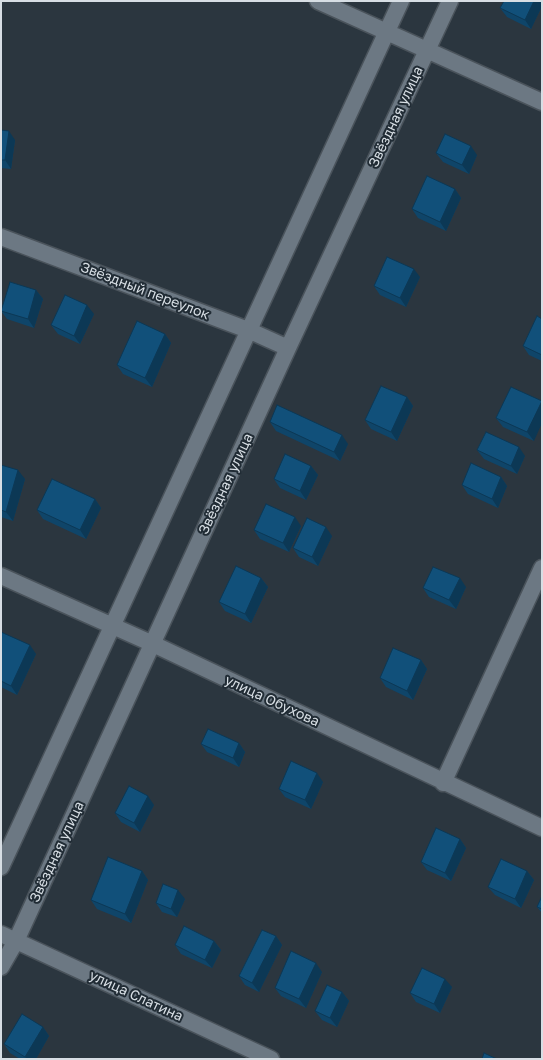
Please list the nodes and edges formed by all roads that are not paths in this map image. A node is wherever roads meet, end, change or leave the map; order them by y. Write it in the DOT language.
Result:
graph roads {
  1 [pos="318,1"];
  2 [pos="401,1"];
  3 [pos="450,1"];
  4 [pos="387,32"];
  5 [pos="427,51"];
  6 [pos="542,102"];
  7 [pos="1,237"];
  8 [pos="248,330"];
  9 [pos="288,348"];
  10 [pos="542,568"];
  11 [pos="1,576"];
  12 [pos="112,626"];
  13 [pos="152,644"];
  14 [pos="443,783"];
  15 [pos="542,828"];
  16 [pos="1,868"];
  17 [pos="1,934"];
  18 [pos="16,941"];
  19 [pos="1,967"];
  20 [pos="271,1059"];
  1 -- 4 [label="street"];
  2 -- 4 [label="street"];
  3 -- 5 [label="street, Звёздная улица"];
  4 -- 5 [label="street"];
  4 -- 8 [label="street"];
  5 -- 6 [label="street"];
  5 -- 9 [label="street, Звёздная улица"];
  7 -- 8 [label="street, Звёздный переулок"];
  8 -- 9 [label="street, Звёздный переулок"];
  8 -- 12 [label="street"];
  9 -- 13 [label="street, Звёздная улица"];
  10 -- 14 [label="street"];
  11 -- 12 [label="street, улица Обухова"];
  12 -- 13 [label="street, улица Обухова"];
  12 -- 16 [label="street"];
  13 -- 14 [label="street, улица Обухова"];
  13 -- 18 [label="street, Звёздная улица"];
  14 -- 15 [label="street, улица Обухова"];
  17 -- 18 [label="street, улица Слатина"];
  18 -- 19 [label="street, Звёздная улица"];
  18 -- 20 [label="street, улица Слатина"];
}
